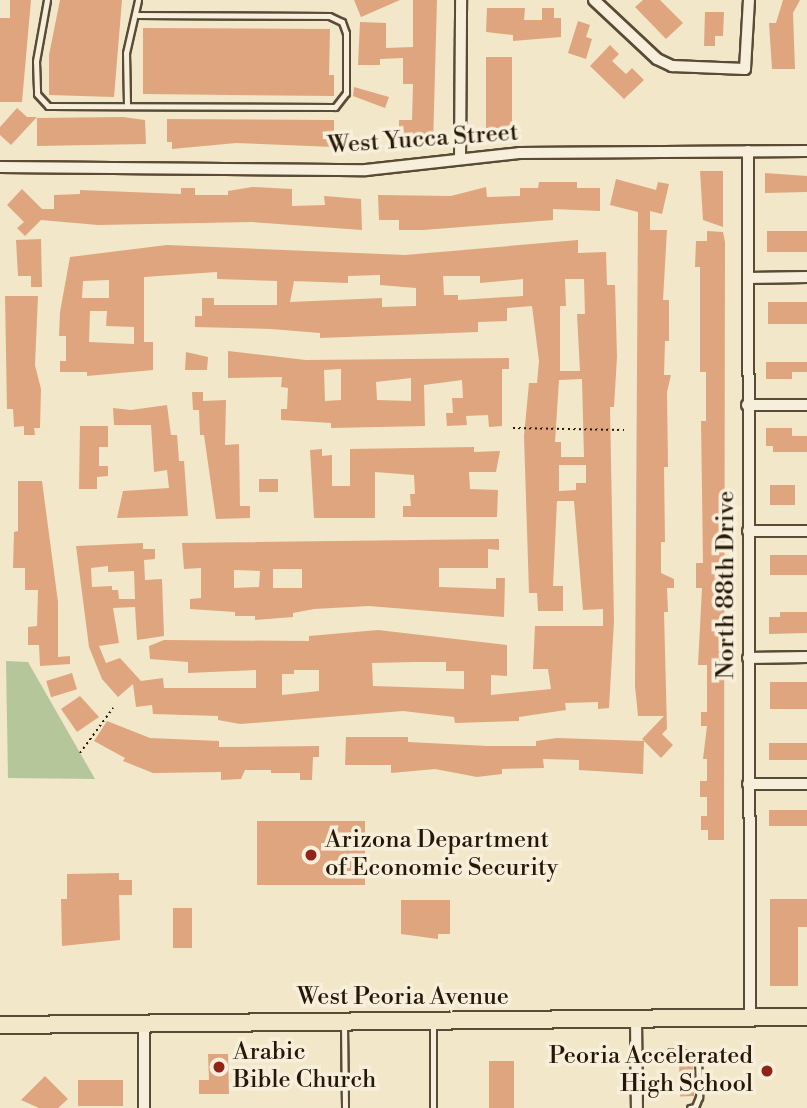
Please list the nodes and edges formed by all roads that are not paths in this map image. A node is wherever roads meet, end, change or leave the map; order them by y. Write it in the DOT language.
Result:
graph roads {
  1 [pos="47,0"];
  2 [pos="138,0"];
  3 [pos="461,0"];
  4 [pos="594,0"];
  5 [pos="749,0"];
  6 [pos="138,15"];
  7 [pos="127,104"];
  8 [pos="748,151"];
  9 [pos="807,151"];
  10 [pos="460,159"];
  11 [pos="0,167"];
  12 [pos="807,277"];
  13 [pos="748,278"];
  14 [pos="747,405"];
  15 [pos="807,405"];
  16 [pos="748,531"];
  17 [pos="807,531"];
  18 [pos="807,657"];
  19 [pos="748,658"];
  20 [pos="748,784"];
  21 [pos="807,784"];
  22 [pos="807,1017"];
  23 [pos="636,1018"];
  24 [pos="750,1018"];
  25 [pos="344,1021"];
  26 [pos="433,1021"];
  27 [pos="144,1023"];
  28 [pos="0,1025"];
  29 [pos="671,1052"];
  30 [pos="144,1108"];
  31 [pos="345,1108"];
  32 [pos="433,1108"];
  33 [pos="637,1108"];
  34 [pos="690,1108"];
  1 -- 7 [label="lane"];
  2 -- 6 [label="lane"];
  3 -- 10 [label="street"];
  4 -- 5 [label="street"];
  6 -- 7 [label="lane"];
  6 -- 7 [label="lane"];
  8 -- 9 [label="street, West Yucca Street"];
  8 -- 10 [label="street, West Yucca Street"];
  8 -- 13 [label="street, North 88th Drive"];
  10 -- 11 [label="street, West Yucca Street"];
  12 -- 13 [label="street"];
  13 -- 14 [label="street, North 88th Drive"];
  14 -- 15 [label="street"];
  14 -- 16 [label="street, North 88th Drive"];
  16 -- 17 [label="street"];
  16 -- 19 [label="street, North 88th Drive"];
  18 -- 19 [label="street"];
  19 -- 20 [label="street, North 88th Drive"];
  20 -- 21 [label="street"];
  20 -- 24 [label="street, North 88th Drive"];
  22 -- 24 [label="main road, West Peoria Avenue"];
  23 -- 24 [label="main road, West Peoria Avenue"];
  23 -- 26 [label="main road, West Peoria Avenue"];
  23 -- 33 [label="street"];
  25 -- 26 [label="main road, West Peoria Avenue"];
  25 -- 27 [label="main road, West Peoria Avenue"];
  25 -- 31 [label="lane"];
  26 -- 32 [label="lane"];
  27 -- 28 [label="main road, West Peoria Avenue"];
  27 -- 30 [label="street"];
  29 -- 34 [label="lane"];
}
